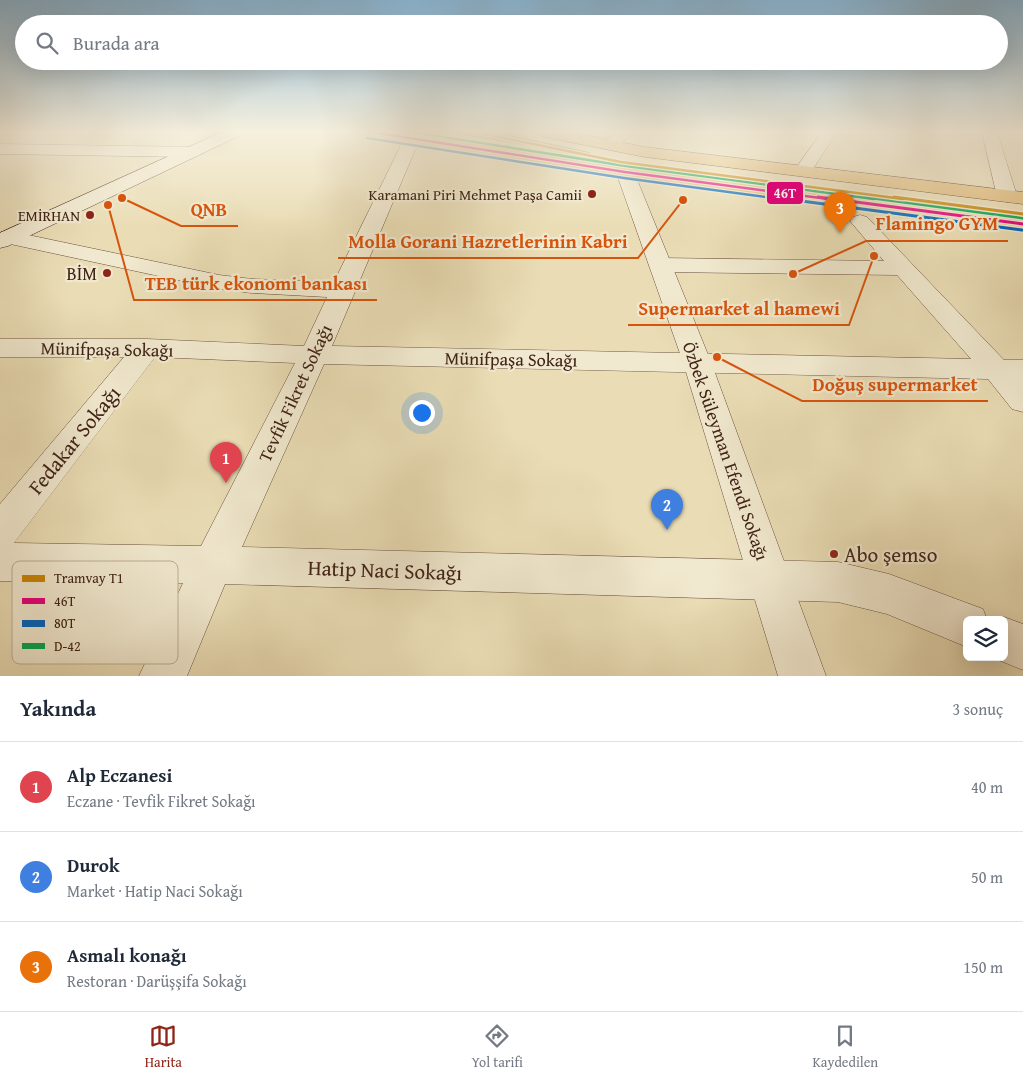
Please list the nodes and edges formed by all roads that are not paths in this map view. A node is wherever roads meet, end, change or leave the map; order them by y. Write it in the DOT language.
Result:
graph roads {
  1 [pos="162,164"];
  2 [pos="400,164"];
  3 [pos="620,164"];
  4 [pos="646,164"];
  5 [pos="683,164"];
  6 [pos="809,164"];
  7 [pos="1002,164"];
  8 [pos="803,172"];
  9 [pos="1015,197"];
  10 [pos="860,221"];
  11 [pos="1023,224"];
  12 [pos="2,236"];
  13 [pos="661,265"];
  14 [pos="905,268"];
  15 [pos="342,290"];
  16 [pos="0,348"];
  17 [pos="147,348"];
  18 [pos="314,355"];
  19 [pos="697,362"];
  20 [pos="1010,370"];
  21 [pos="1023,401"];
  22 [pos="0,532"];
  23 [pos="178,565"];
  24 [pos="213,565"];
  25 [pos="771,581"];
  26 [pos="963,623"];
  27 [pos="1008,641"];
  28 [pos="178,643"];
  29 [pos="1023,647"];
  30 [pos="168,664"];
  31 [pos="163,676"];
  32 [pos="802,676"];
  1 -- 12 [label="street"];
  2 -- 15 [label="street, Tevfik Fikret Sokağı"];
  3 -- 13 [label="street, Özbek Süleyman Efendi Sokağı"];
  4 -- 11 [label="main road"];
  5 -- 8 [label="main road"];
  6 -- 8 [label="street"];
  7 -- 9 [label="street"];
  8 -- 9 [label="main road"];
  10 -- 14 [label="street"];
  12 -- 15 [label="street"];
  13 -- 14 [label="street"];
  13 -- 19 [label="street, Özbek Süleyman Efendi Sokağı"];
  14 -- 20 [label="street"];
  15 -- 18 [label="street, Tevfik Fikret Sokağı"];
  16 -- 17 [label="street, Münifpaşa Sokağı"];
  17 -- 18 [label="street, Münifpaşa Sokağı"];
  17 -- 22 [label="street, Fedakar Sokağı"];
  18 -- 19 [label="street, Münifpaşa Sokağı"];
  18 -- 24 [label="street, Tevfik Fikret Sokağı"];
  19 -- 20 [label="street, Münifpaşa Sokağı"];
  19 -- 25 [label="street, Özbek Süleyman Efendi Sokağı"];
  20 -- 21 [label="street"];
  23 -- 24 [label="street, Hatip Naci Sokağı"];
  24 -- 25 [label="street, Hatip Naci Sokağı"];
  24 -- 28 [label="street, Tevfik Fikret Sokağı"];
  25 -- 26 [label="street, Hatip Naci Sokağı"];
  25 -- 32 [label="street, Özbek Süleyman Efendi Sokağı"];
  27 -- 29 [label="street"];
  30 -- 31 [label="street, Tevfik Fikret Sokağı"];
}
